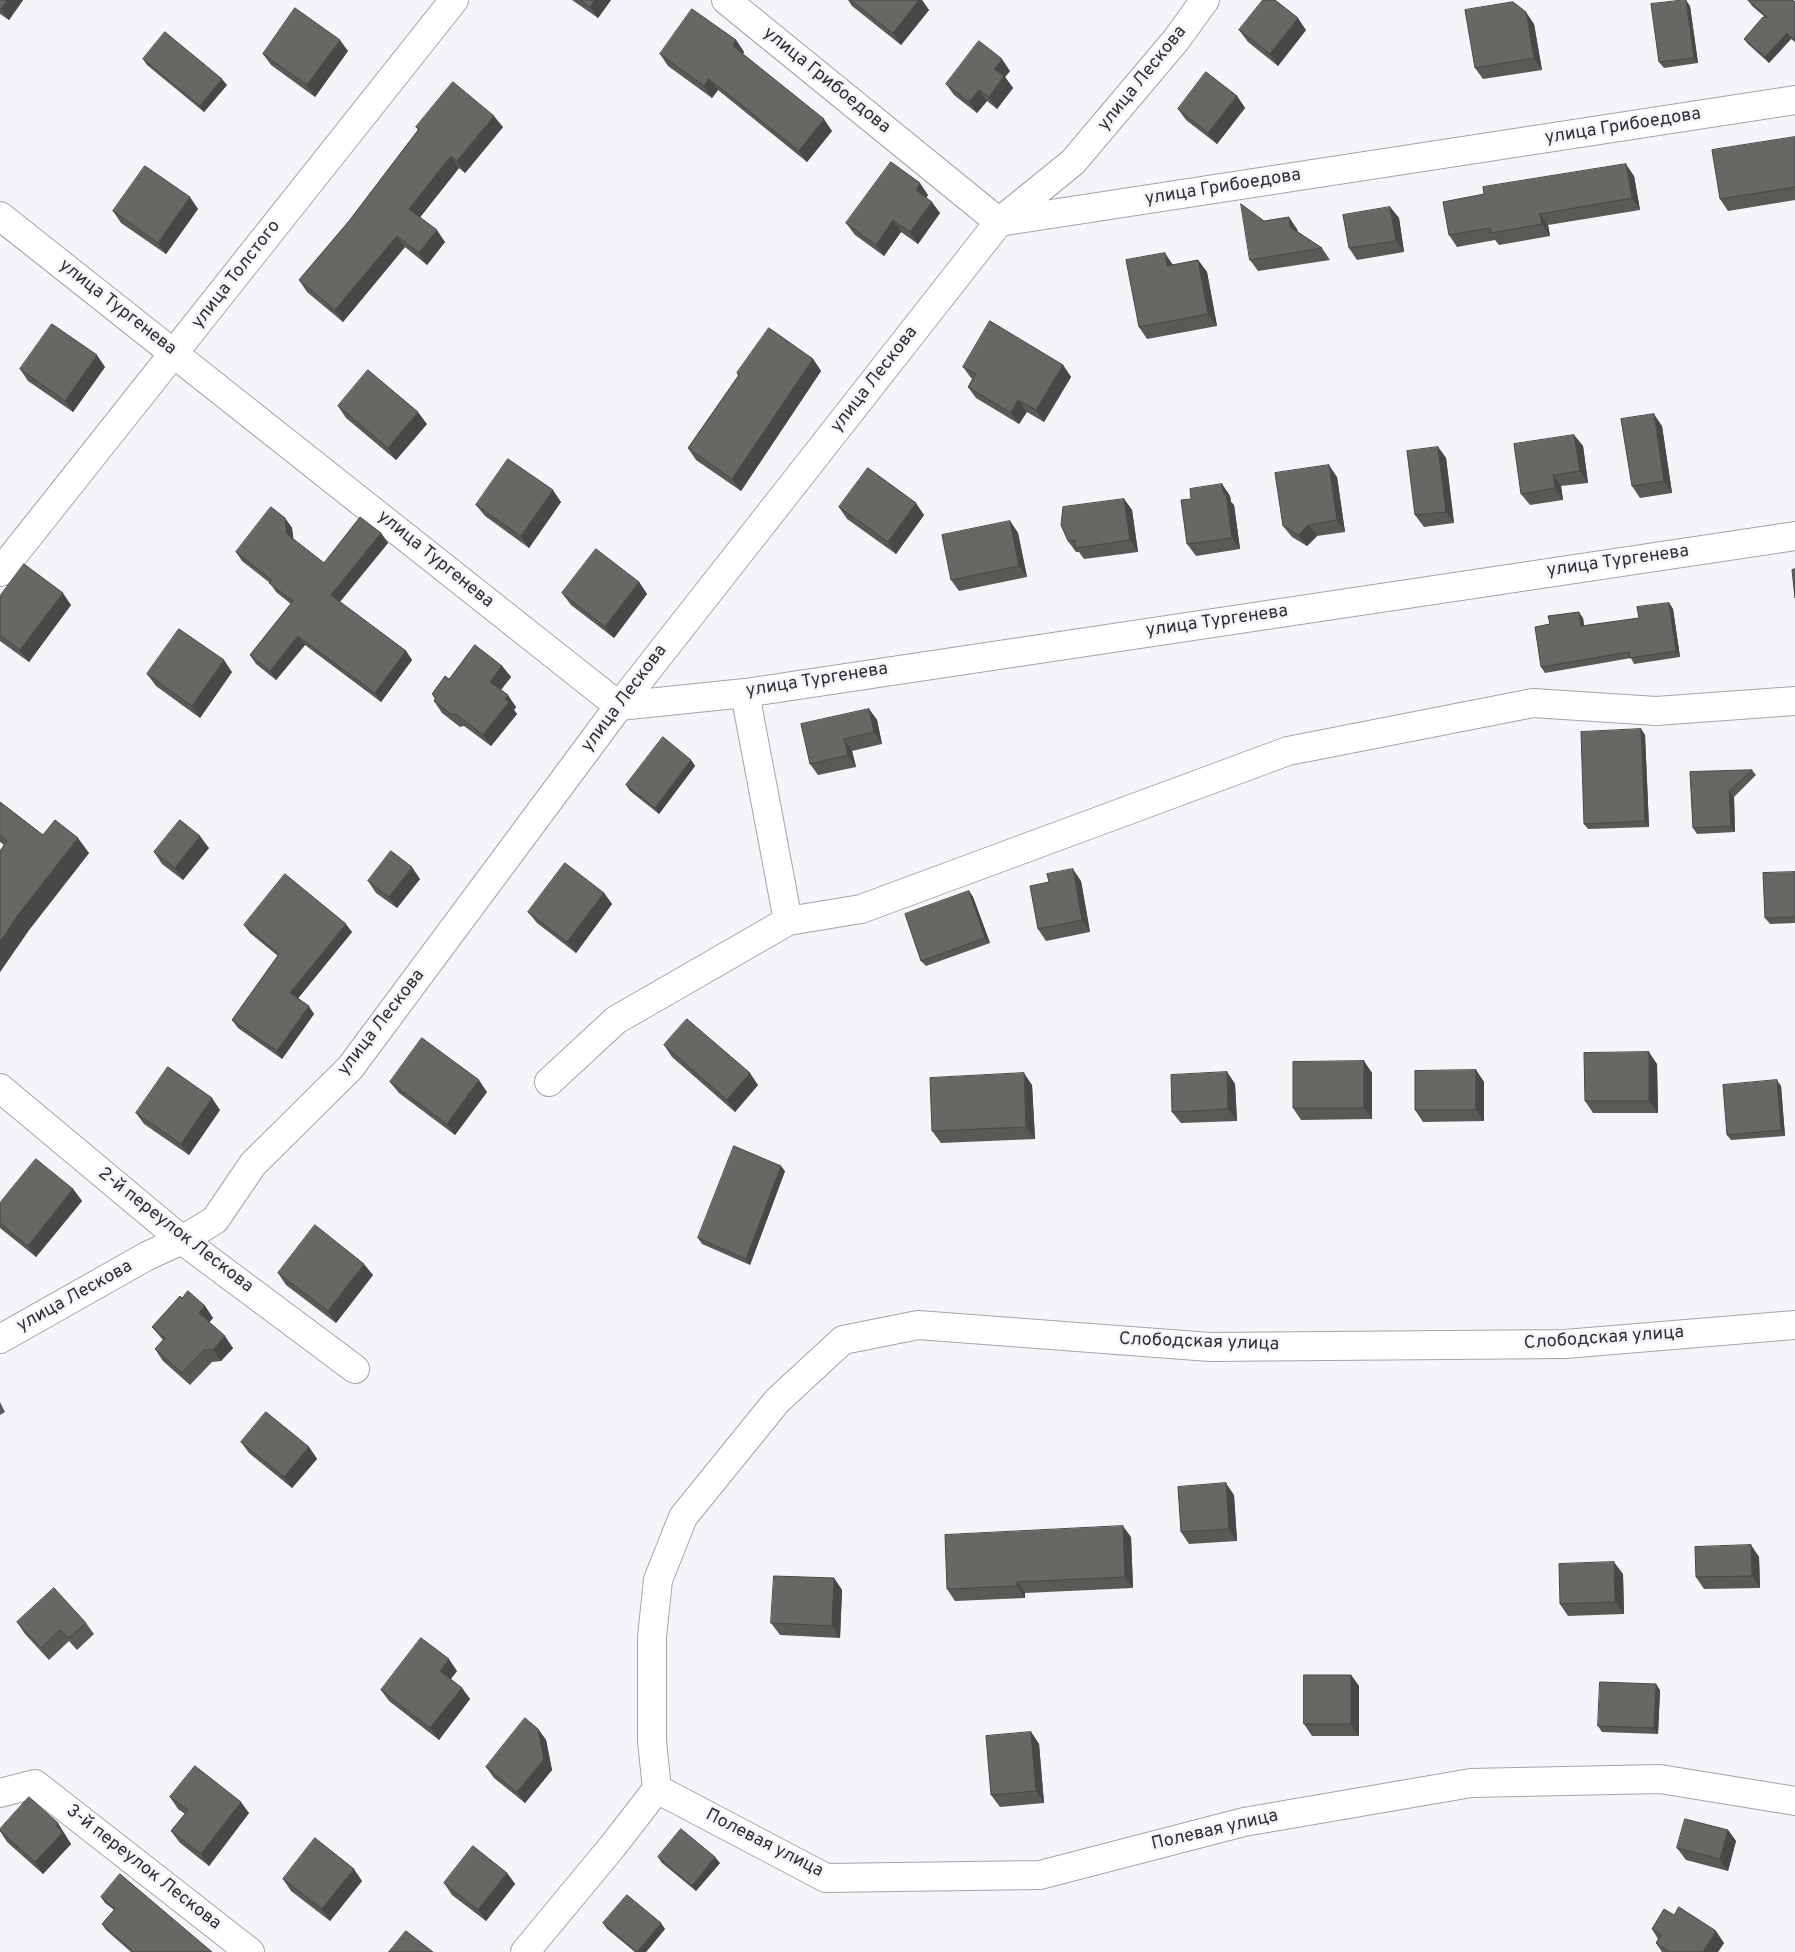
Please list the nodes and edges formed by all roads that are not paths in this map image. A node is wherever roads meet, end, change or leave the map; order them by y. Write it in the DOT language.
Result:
graph roads {
  1 [pos="454,0"];
  2 [pos="726,0"];
  3 [pos="1205,0"];
  4 [pos="1795,100"];
  5 [pos="0,216"];
  6 [pos="999,222"];
  7 [pos="175,353"];
  8 [pos="1795,536"];
  9 [pos="0,572"];
  10 [pos="745,692"];
  11 [pos="1795,701"];
  12 [pos="619,706"];
  13 [pos="788,921"];
  14 [pos="548,1082"];
  15 [pos="0,1088"];
  16 [pos="182,1240"];
  17 [pos="1795,1325"];
  18 [pos="0,1339"];
  19 [pos="355,1369"];
  20 [pos="657,1788"];
  21 [pos="0,1792"];
  22 [pos="1795,1801"];
  23 [pos="250,1952"];
  24 [pos="525,1952"];
  1 -- 7 [label="street, улица Толстого"];
  2 -- 6 [label="street, улица Грибоедова"];
  3 -- 6 [label="street, улица Лескова"];
  4 -- 6 [label="street, улица Грибоедова"];
  5 -- 7 [label="street, улица Тургенева"];
  6 -- 12 [label="street, улица Лескова"];
  7 -- 9 [label="street, улица Толстого"];
  7 -- 12 [label="street, улица Тургенева"];
  8 -- 10 [label="street, улица Тургенева"];
  10 -- 12 [label="street, улица Тургенева"];
  10 -- 13 [label="street"];
  11 -- 13 [label="street"];
  12 -- 16 [label="street, улица Лескова"];
  13 -- 14 [label="street"];
  15 -- 16 [label="street, 2-й переулок Лескова"];
  16 -- 18 [label="street, улица Лескова"];
  16 -- 19 [label="street, 2-й переулок Лескова"];
  17 -- 20 [label="street, Слободская улица"];
  20 -- 22 [label="street, Полевая улица"];
  20 -- 24 [label="street"];
  21 -- 23 [label="street, 3-й переулок Лескова"];
}
